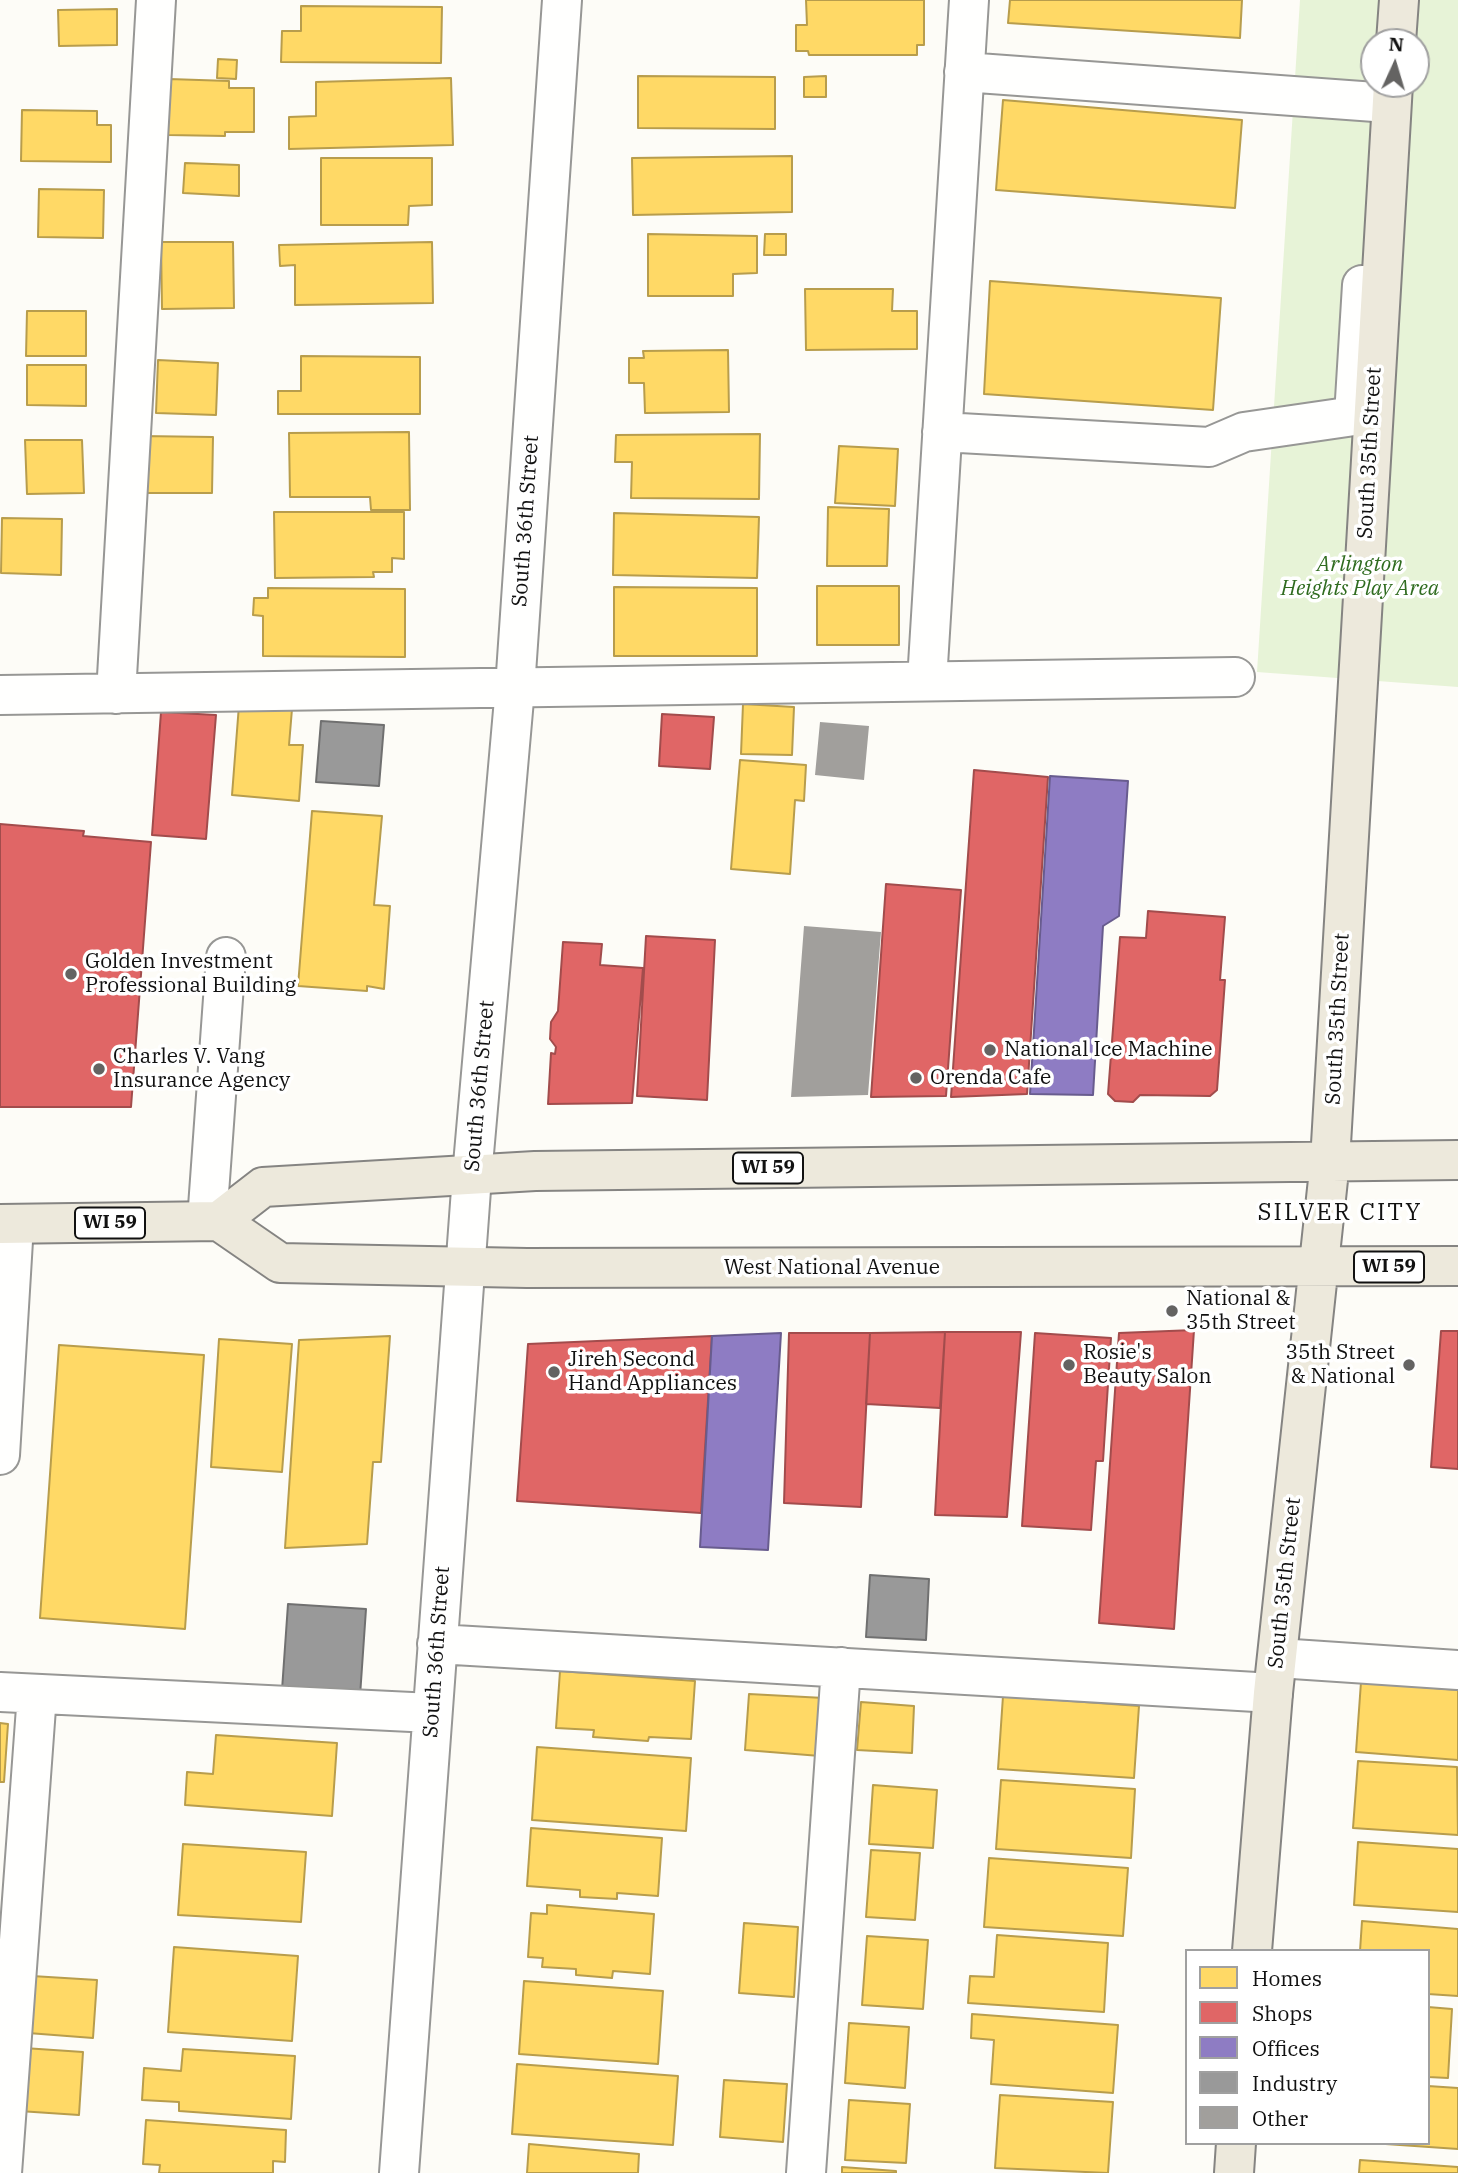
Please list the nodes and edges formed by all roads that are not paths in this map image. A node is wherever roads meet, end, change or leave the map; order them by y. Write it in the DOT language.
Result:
graph roads {
  1 [pos="156,0"];
  2 [pos="562,0"];
  3 [pos="969,0"];
  4 [pos="1382,0"];
  5 [pos="1399,0"];
  6 [pos="1380,28"];
  7 [pos="1397,28"];
  8 [pos="964,72"];
  9 [pos="1360,89"];
  10 [pos="1380,98"];
  11 [pos="1381,98"];
  12 [pos="942,432"];
  13 [pos="1235,677"];
  14 [pos="926,681"];
  15 [pos="515,688"];
  16 [pos="116,694"];
  17 [pos="0,695"];
  18 [pos="226,957"];
  19 [pos="1458,1160"];
  20 [pos="1330,1161"];
  21 [pos="472,1176"];
  22 [pos="213,1221"];
  23 [pos="7,1224"];
  24 [pos="1458,1266"];
  25 [pos="466,1268"];
  26 [pos="1319,1268"];
  27 [pos="0,1455"];
  28 [pos="437,1644"];
  29 [pos="841,1667"];
  30 [pos="1458,1671"];
  31 [pos="1275,1676"];
  32 [pos="0,1692"];
  33 [pos="37,1694"];
  34 [pos="432,1713"];
  35 [pos="1252,1949"];
  36 [pos="1236,2145"];
  37 [pos="2,2173"];
  38 [pos="399,2173"];
  39 [pos="806,2173"];
  40 [pos="1234,2173"];
  1 -- 16 [label="street"];
  2 -- 15 [label="street, South 36th Street"];
  3 -- 8 [label="street"];
  4 -- 6 [label="street"];
  5 -- 7 [label="main road"];
  8 -- 9 [label="street"];
  8 -- 12 [label="street"];
  10 -- 12 [label="street"];
  11 -- 20 [label="main road, South 35th Street"];
  12 -- 14 [label="street"];
  13 -- 14 [label="street"];
  14 -- 15 [label="street"];
  15 -- 16 [label="street"];
  15 -- 21 [label="street, South 36th Street"];
  16 -- 17 [label="street"];
  18 -- 22 [label="street"];
  19 -- 20 [label="main road, WI 59"];
  20 -- 21 [label="main road, WI 59"];
  20 -- 26 [label="main road, South 35th Street"];
  21 -- 22 [label="main road, WI 59"];
  21 -- 25 [label="street, South 36th Street"];
  22 -- 23 [label="main road, WI 59"];
  22 -- 25 [label="main road, West National Avenue / WI 59"];
  23 -- 27 [label="street"];
  24 -- 26 [label="main road, West National Avenue / WI 59"];
  25 -- 26 [label="main road, West National Avenue / WI 59"];
  25 -- 28 [label="street, South 36th Street"];
  26 -- 31 [label="main road, South 35th Street"];
  28 -- 29 [label="street"];
  28 -- 34 [label="street, South 36th Street"];
  29 -- 31 [label="street"];
  29 -- 39 [label="street"];
  30 -- 31 [label="street"];
  31 -- 35 [label="main road, South 35th Street"];
  32 -- 33 [label="street"];
  33 -- 34 [label="street"];
  33 -- 37 [label="street"];
  34 -- 38 [label="street, South 36th Street"];
  36 -- 40 [label="main road"];
}
